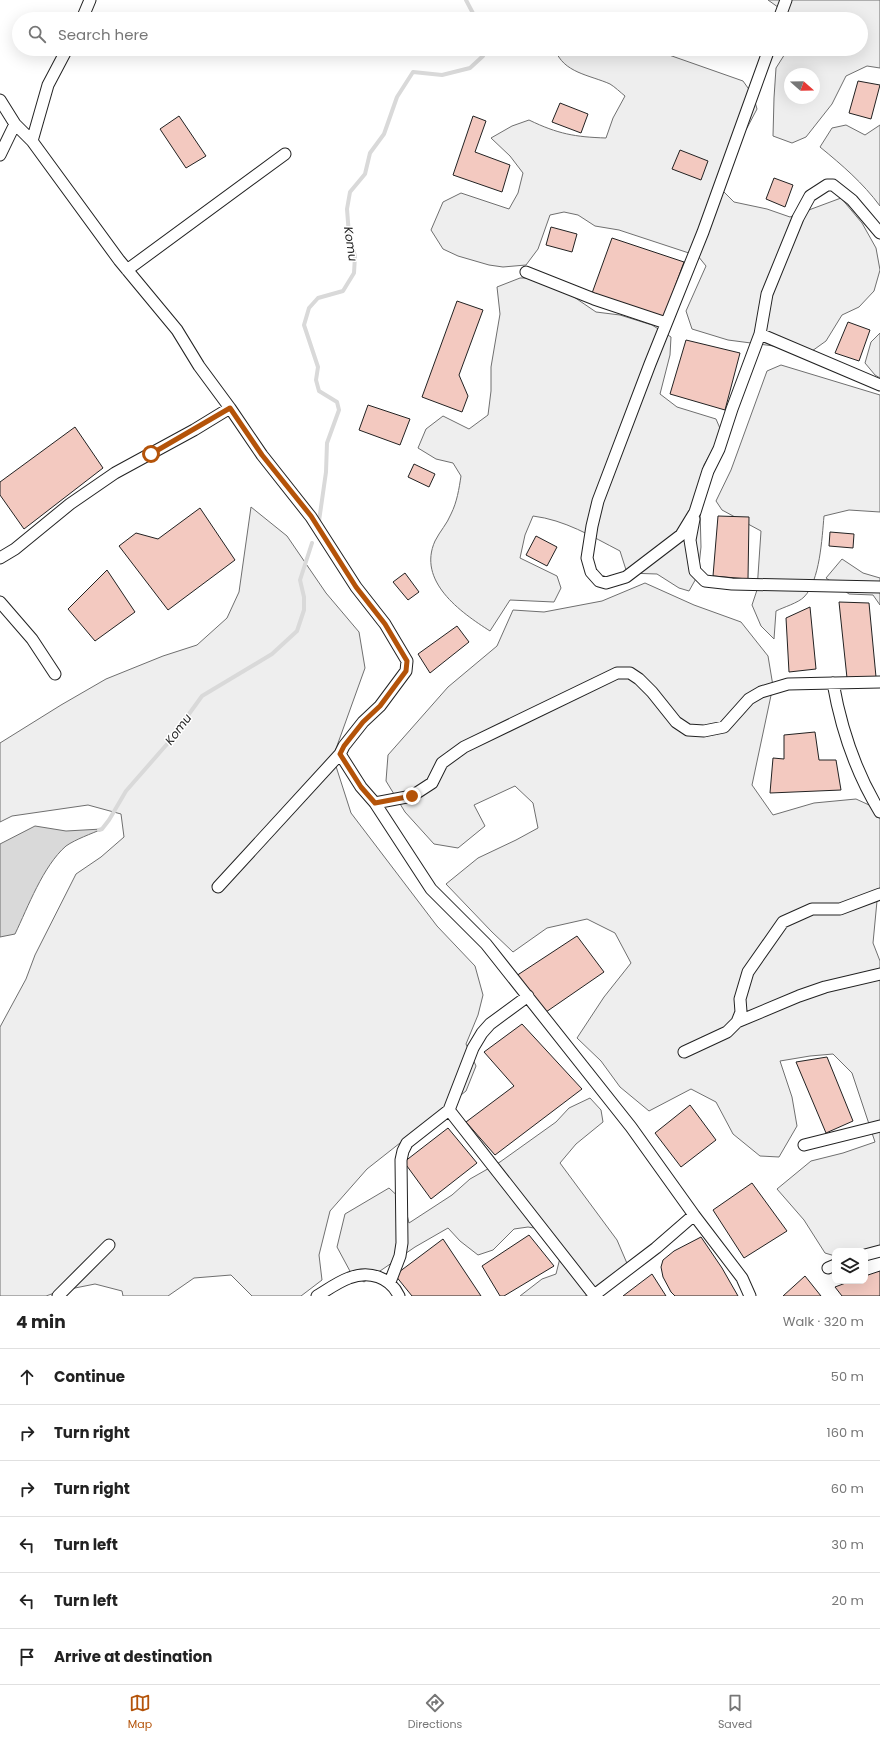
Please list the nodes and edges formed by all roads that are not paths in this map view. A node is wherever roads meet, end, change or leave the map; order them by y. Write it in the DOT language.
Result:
graph roads {
  1 [pos="90,0"];
  2 [pos="786,0"];
  3 [pos="85,12"];
  4 [pos="782,12"];
  5 [pos="63,56"];
  6 [pos="766,56"];
  7 [pos="0,100"];
  8 [pos="16,124"];
  9 [pos="32,141"];
  10 [pos="285,154"];
  11 [pos="0,155"];
  12 [pos="880,233"];
  13 [pos="128,270"];
  14 [pos="526,272"];
  15 [pos="666,323"];
  16 [pos="760,334"];
  17 [pos="880,385"];
  18 [pos="230,408"];
  19 [pos="696,512"];
  20 [pos="0,558"];
  21 [pos="880,588"];
  22 [pos="0,602"];
  23 [pos="55,674"];
  24 [pos="880,682"];
  25 [pos="833,683"];
  26 [pos="340,754"];
  27 [pos="375,803"];
  28 [pos="880,812"];
  29 [pos="218,887"];
  30 [pos="880,894"];
  31 [pos="880,974"];
  32 [pos="528,996"];
  33 [pos="737,1022"];
  34 [pos="684,1052"];
  35 [pos="449,1110"];
  36 [pos="880,1126"];
  37 [pos="804,1145"];
  38 [pos="694,1215"];
  39 [pos="109,1245"];
  40 [pos="880,1251"];
  41 [pos="868,1255"];
  42 [pos="390,1282"];
  43 [pos="58,1296"];
  44 [pos="317,1296"];
  45 [pos="399,1296"];
  46 [pos="593,1296"];
  47 [pos="750,1296"];
  1 -- 3 [label="street"];
  2 -- 4 [label="street"];
  5 -- 9 [label="street"];
  6 -- 15 [label="street"];
  7 -- 8 [label="street"];
  8 -- 9 [label="street"];
  8 -- 11 [label="street"];
  9 -- 13 [label="street"];
  10 -- 13 [label="street"];
  12 -- 16 [label="street"];
  13 -- 18 [label="street"];
  14 -- 15 [label="street"];
  15 -- 19 [label="street"];
  16 -- 17 [label="street"];
  16 -- 19 [label="street"];
  18 -- 20 [label="street"];
  18 -- 26 [label="street"];
  19 -- 21 [label="street"];
  22 -- 23 [label="street"];
  24 -- 25 [label="street"];
  25 -- 27 [label="street"];
  25 -- 28 [label="street"];
  26 -- 27 [label="street"];
  26 -- 29 [label="street"];
  27 -- 32 [label="street"];
  30 -- 33 [label="street"];
  31 -- 33 [label="street"];
  32 -- 35 [label="street"];
  32 -- 38 [label="street"];
  33 -- 34 [label="street"];
  35 -- 42 [label="street"];
  35 -- 46 [label="street"];
  36 -- 37 [label="street"];
  38 -- 46 [label="street"];
  38 -- 47 [label="street"];
  39 -- 43 [label="street"];
  40 -- 41 [label="street"];
  42 -- 44 [label="street"];
  42 -- 45 [label="street"];
}
